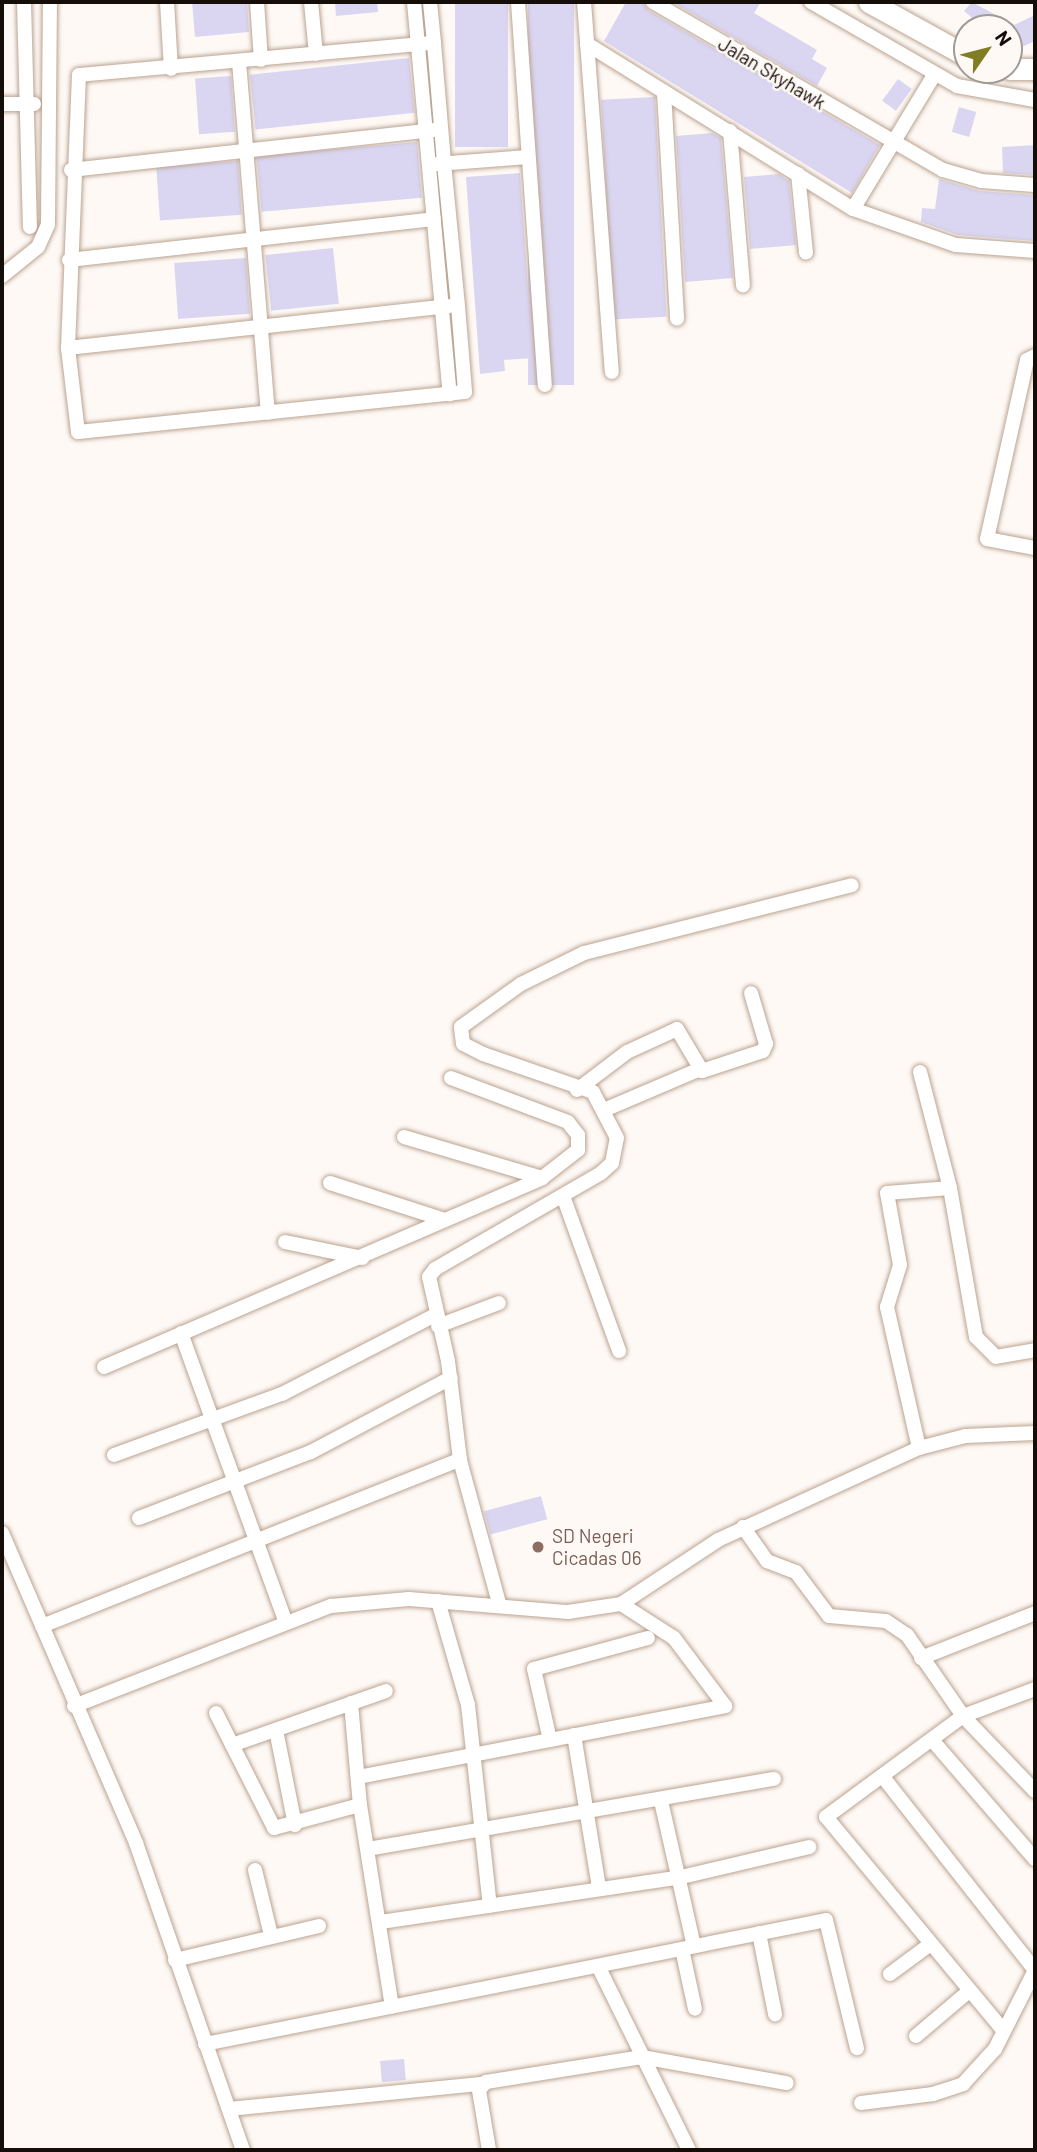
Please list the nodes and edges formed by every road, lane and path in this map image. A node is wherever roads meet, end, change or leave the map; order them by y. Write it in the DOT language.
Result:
graph roads {
  1 [pos="24,2"];
  2 [pos="50,2"];
  3 [pos="167,2"];
  4 [pos="257,2"];
  5 [pos="311,2"];
  6 [pos="414,2"];
  7 [pos="430,2"];
  8 [pos="518,2"];
  9 [pos="584,2"];
  10 [pos="653,2"];
  11 [pos="811,2"];
  12 [pos="869,2"];
  13 [pos="433,43"];
  14 [pos="418,44"];
  15 [pos="587,44"];
  16 [pos="953,48"];
  17 [pos="316,54"];
  18 [pos="261,60"];
  19 [pos="239,62"];
  20 [pos="170,69"];
  21 [pos="934,75"];
  22 [pos="664,92"];
  23 [pos="1035,100"];
  24 [pos="26,103"];
  25 [pos="2,104"];
  26 [pos="46,104"];
  27 [pos="441,129"];
  28 [pos="426,131"];
  29 [pos="730,131"];
  30 [pos="892,145"];
  31 [pos="246,151"];
  32 [pos="528,157"];
  33 [pos="444,163"];
  34 [pos="429,165"];
  35 [pos="71,170"];
  36 [pos="798,174"];
  37 [pos="1035,185"];
  38 [pos="853,209"];
  39 [pos="434,219"];
  40 [pos="30,227"];
  41 [pos="254,240"];
  42 [pos="1035,251"];
  43 [pos="806,253"];
  44 [pos="69,260"];
  45 [pos="2,276"];
  46 [pos="743,285"];
  47 [pos="457,306"];
  48 [pos="442,307"];
  49 [pos="677,319"];
  50 [pos="261,327"];
  51 [pos="68,348"];
  52 [pos="1035,356"];
  53 [pos="612,372"];
  54 [pos="545,385"];
  55 [pos="450,394"];
  56 [pos="268,413"];
  57 [pos="1035,548"];
  58 [pos="852,885"];
  59 [pos="751,993"];
  60 [pos="698,1070"];
  61 [pos="920,1072"];
  62 [pos="451,1077"];
  63 [pos="577,1090"];
  64 [pos="604,1110"];
  65 [pos="404,1138"];
  66 [pos="542,1178"];
  67 [pos="330,1183"];
  68 [pos="950,1188"];
  69 [pos="563,1196"];
  70 [pos="442,1219"];
  71 [pos="285,1242"];
  72 [pos="362,1258"];
  73 [pos="499,1303"];
  74 [pos="436,1320"];
  75 [pos="181,1333"];
  76 [pos="1035,1350"];
  77 [pos="619,1351"];
  78 [pos="104,1367"];
  79 [pos="451,1378"];
  80 [pos="210,1420"];
  81 [pos="1035,1433"];
  82 [pos="919,1448"];
  83 [pos="114,1455"];
  84 [pos="460,1460"];
  85 [pos="234,1484"];
  86 [pos="139,1518"];
  87 [pos="743,1527"];
  88 [pos="2,1533"];
  89 [pos="255,1538"];
  90 [pos="438,1601"];
  91 [pos="499,1603"];
  92 [pos="621,1604"];
  93 [pos="1035,1613"];
  94 [pos="285,1621"];
  95 [pos="42,1626"];
  96 [pos="648,1638"];
  97 [pos="921,1658"];
  98 [pos="1035,1689"];
  99 [pos="386,1691"];
  100 [pos="351,1703"];
  101 [pos="74,1706"];
  102 [pos="216,1713"];
  103 [pos="963,1716"];
  104 [pos="276,1730"];
  105 [pos="575,1735"];
  106 [pos="550,1741"];
  107 [pos="933,1741"];
  108 [pos="232,1745"];
  109 [pos="471,1758"];
  110 [pos="358,1777"];
  111 [pos="883,1777"];
  112 [pos="774,1779"];
  113 [pos="1035,1791"];
  114 [pos="661,1801"];
  115 [pos="360,1805"];
  116 [pos="585,1813"];
  117 [pos="295,1825"];
  118 [pos="479,1829"];
  119 [pos="809,1847"];
  120 [pos="368,1849"];
  121 [pos="1035,1859"];
  122 [pos="255,1870"];
  123 [pos="677,1878"];
  124 [pos="599,1888"];
  125 [pos="490,1906"];
  126 [pos="381,1923"];
  127 [pos="319,1926"];
  128 [pos="759,1933"];
  129 [pos="271,1935"];
  130 [pos="929,1945"];
  131 [pos="688,1947"];
  132 [pos="175,1960"];
  133 [pos="599,1968"];
  134 [pos="1035,1970"];
  135 [pos="890,1974"];
  136 [pos="970,1991"];
  137 [pos="392,2006"];
  138 [pos="695,2010"];
  139 [pos="775,2014"];
  140 [pos="1003,2030"];
  141 [pos="916,2036"];
  142 [pos="205,2044"];
  143 [pos="858,2048"];
  144 [pos="642,2057"];
  145 [pos="787,2083"];
  146 [pos="481,2084"];
  147 [pos="861,2103"];
  148 [pos="229,2109"];
  149 [pos="243,2150"];
  150 [pos="489,2150"];
  151 [pos="689,2150"];
  1 -- 24 [label="street"];
  2 -- 26 [label="street"];
  3 -- 20 [label="street"];
  4 -- 18 [label="street"];
  5 -- 17 [label="street"];
  6 -- 14 [label="street"];
  7 -- 13 [label="street"];
  8 -- 32 [label="street"];
  9 -- 15 [label="street"];
  10 -- 30 [label="street, Jalan Skyhawk"];
  11 -- 21 [label="street"];
  12 -- 16 [label="street"];
  13 -- 14 [label="street"];
  13 -- 27 [label="street"];
  14 -- 17 [label="street"];
  14 -- 28 [label="street"];
  15 -- 22 [label="street"];
  15 -- 53 [label="street"];
  17 -- 18 [label="street"];
  18 -- 19 [label="street"];
  19 -- 20 [label="street"];
  19 -- 31 [label="street"];
  20 -- 35 [label="street"];
  21 -- 23 [label="street"];
  21 -- 30 [label="street"];
  22 -- 29 [label="street"];
  22 -- 49 [label="street"];
  24 -- 25 [label="street"];
  24 -- 26 [label="street"];
  24 -- 40 [label="street"];
  26 -- 45 [label="street"];
  27 -- 28 [label="street"];
  27 -- 33 [label="street"];
  28 -- 31 [label="street"];
  28 -- 34 [label="street"];
  29 -- 36 [label="street"];
  29 -- 46 [label="street"];
  30 -- 37 [label="street, Jalan Skyhawk"];
  30 -- 38 [label="street"];
  31 -- 35 [label="street"];
  31 -- 41 [label="street"];
  32 -- 33 [label="street"];
  32 -- 54 [label="street"];
  33 -- 34 [label="street"];
  33 -- 47 [label="street"];
  34 -- 39 [label="street"];
  35 -- 44 [label="street"];
  36 -- 38 [label="street"];
  36 -- 43 [label="street"];
  38 -- 42 [label="street"];
  39 -- 41 [label="street"];
  39 -- 48 [label="street"];
  41 -- 44 [label="street"];
  41 -- 50 [label="street"];
  44 -- 51 [label="street"];
  47 -- 48 [label="street"];
  47 -- 55 [label="street"];
  48 -- 50 [label="street"];
  48 -- 55 [label="street"];
  50 -- 51 [label="street"];
  50 -- 56 [label="street"];
  51 -- 56 [label="street"];
  52 -- 57 [label="street"];
  55 -- 56 [label="street"];
  58 -- 63 [label="street"];
  59 -- 60 [label="street"];
  60 -- 63 [label="street"];
  60 -- 64 [label="street"];
  61 -- 68 [label="street"];
  62 -- 66 [label="street"];
  63 -- 64 [label="street"];
  64 -- 69 [label="street"];
  65 -- 66 [label="street"];
  66 -- 70 [label="street"];
  67 -- 70 [label="street"];
  68 -- 76 [label="street"];
  68 -- 82 [label="street"];
  69 -- 74 [label="street"];
  69 -- 77 [label="street"];
  70 -- 72 [label="street"];
  71 -- 72 [label="street"];
  72 -- 75 [label="street"];
  73 -- 74 [label="street"];
  74 -- 79 [label="street"];
  74 -- 80 [label="street"];
  75 -- 78 [label="street"];
  75 -- 80 [label="street"];
  79 -- 84 [label="street"];
  79 -- 85 [label="street"];
  80 -- 83 [label="street"];
  80 -- 85 [label="street"];
  81 -- 82 [label="street"];
  82 -- 87 [label="street"];
  84 -- 89 [label="street"];
  84 -- 91 [label="street"];
  85 -- 86 [label="street"];
  85 -- 89 [label="street"];
  87 -- 92 [label="street"];
  87 -- 97 [label="street"];
  88 -- 95 [label="street"];
  89 -- 94 [label="street"];
  89 -- 95 [label="street"];
  90 -- 91 [label="street"];
  90 -- 94 [label="street"];
  90 -- 109 [label="street"];
  91 -- 92 [label="street"];
  92 -- 105 [label="street"];
  93 -- 97 [label="street"];
  94 -- 101 [label="street"];
  95 -- 101 [label="street"];
  96 -- 106 [label="street"];
  97 -- 103 [label="street"];
  98 -- 103 [label="street"];
  99 -- 100 [label="street"];
  100 -- 104 [label="street"];
  100 -- 110 [label="street"];
  101 -- 132 [label="street"];
  102 -- 108 [label="street"];
  103 -- 107 [label="street"];
  103 -- 113 [label="street"];
  104 -- 108 [label="street"];
  104 -- 117 [label="street"];
  105 -- 106 [label="street"];
  105 -- 116 [label="street"];
  106 -- 109 [label="street"];
  107 -- 111 [label="street"];
  107 -- 121 [label="street"];
  108 -- 117 [label="street"];
  109 -- 110 [label="street"];
  109 -- 118 [label="street"];
  110 -- 115 [label="street"];
  111 -- 130 [label="street"];
  111 -- 134 [label="street"];
  112 -- 114 [label="street"];
  114 -- 116 [label="street"];
  114 -- 123 [label="street"];
  115 -- 117 [label="street"];
  115 -- 120 [label="street"];
  116 -- 118 [label="street"];
  116 -- 124 [label="street"];
  118 -- 120 [label="street"];
  118 -- 125 [label="street"];
  119 -- 123 [label="street"];
  120 -- 126 [label="street"];
  122 -- 129 [label="street"];
  123 -- 124 [label="street"];
  123 -- 131 [label="street"];
  124 -- 125 [label="street"];
  125 -- 126 [label="street"];
  126 -- 137 [label="street"];
  127 -- 129 [label="street"];
  128 -- 131 [label="street"];
  128 -- 139 [label="street"];
  128 -- 143 [label="street"];
  129 -- 132 [label="street"];
  130 -- 135 [label="street"];
  130 -- 136 [label="street"];
  131 -- 133 [label="street"];
  131 -- 138 [label="street"];
  132 -- 142 [label="street"];
  133 -- 137 [label="street"];
  133 -- 144 [label="street"];
  134 -- 140 [label="street"];
  136 -- 140 [label="street"];
  136 -- 141 [label="street"];
  137 -- 142 [label="street"];
  140 -- 147 [label="street"];
  142 -- 148 [label="street"];
  144 -- 145 [label="street"];
  144 -- 146 [label="street"];
  144 -- 151 [label="street"];
  146 -- 148 [label="street"];
  146 -- 150 [label="street"];
  148 -- 149 [label="street"];
}
